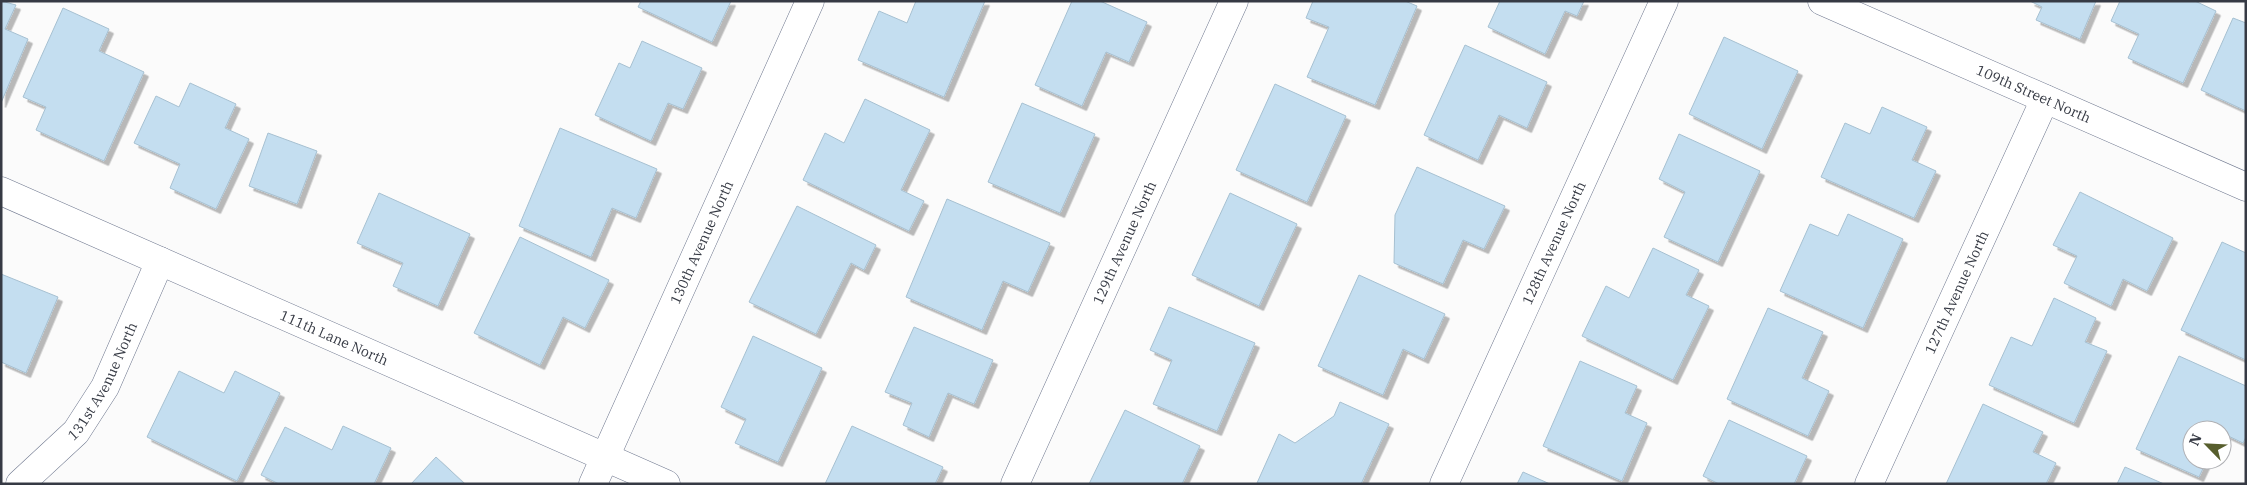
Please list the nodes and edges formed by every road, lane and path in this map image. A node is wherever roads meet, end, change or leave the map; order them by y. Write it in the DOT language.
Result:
graph roads {
  1 [pos="810,1"];
  2 [pos="1234,1"];
  3 [pos="1664,1"];
  4 [pos="1822,1"];
  5 [pos="2045,99"];
  6 [pos="2246,187"];
  7 [pos="1,191"];
  8 [pos="160,261"];
  9 [pos="606,457"];
  10 [pos="20,484"];
  11 [pos="593,484"];
  12 [pos="666,484"];
  13 [pos="1015,484"];
  14 [pos="1444,484"];
  15 [pos="1869,484"];
  1 -- 9 [label="street, 130th Avenue North"];
  2 -- 13 [label="street, 129th Avenue North"];
  3 -- 14 [label="street, 128th Avenue North"];
  4 -- 5 [label="street, 109th Street North"];
  5 -- 6 [label="street, 109th Street North"];
  5 -- 15 [label="street, 127th Avenue North"];
  7 -- 8 [label="street, 111th Lane North"];
  8 -- 9 [label="street, 111th Lane North"];
  8 -- 10 [label="street, 131st Avenue North"];
  9 -- 11 [label="street, 130th Avenue North"];
  9 -- 12 [label="street, 111th Lane North"];
}
